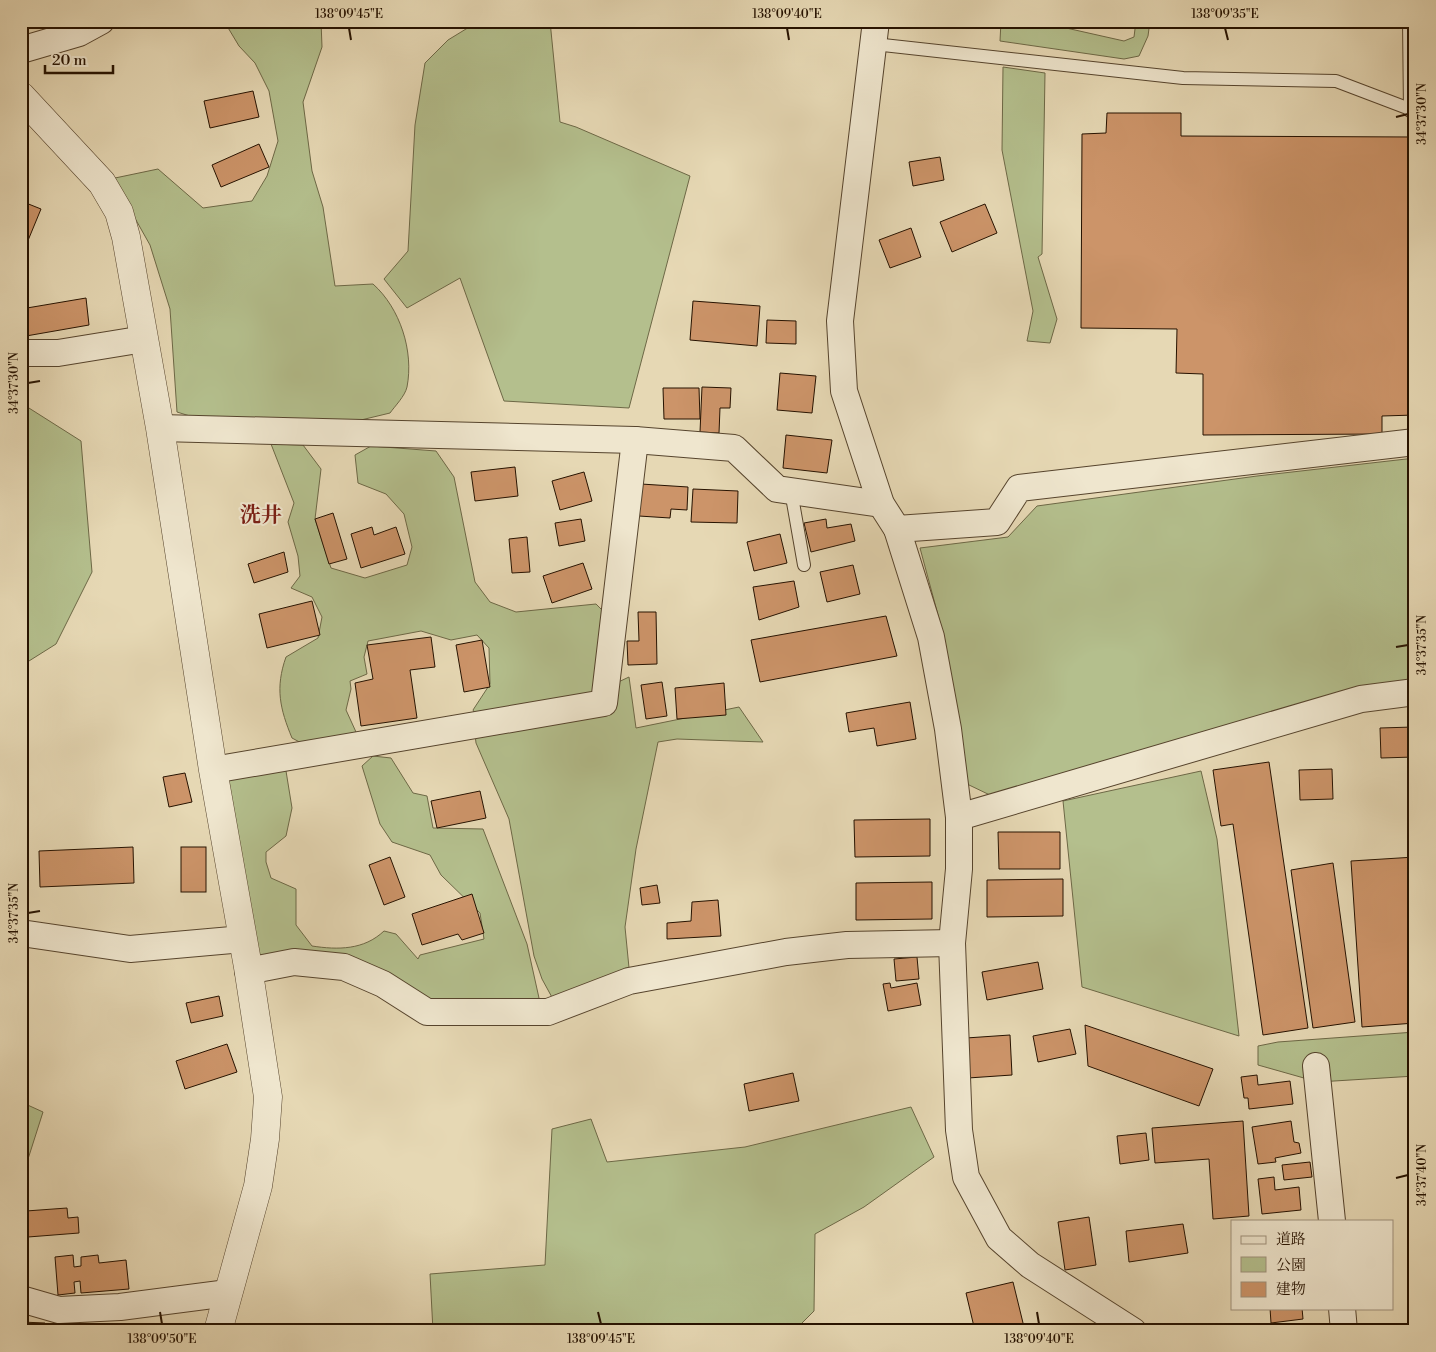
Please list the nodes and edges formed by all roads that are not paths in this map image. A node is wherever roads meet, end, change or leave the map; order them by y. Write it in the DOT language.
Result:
graph roads {
  1 [pos="100,21"];
  2 [pos="1408,21"];
  3 [pos="875,32"];
  4 [pos="21,50"];
  5 [pos="21,96"];
  6 [pos="1412,111"];
  7 [pos="144,338"];
  8 [pos="21,353"];
  9 [pos="160,428"];
  10 [pos="636,440"];
  11 [pos="1415,442"];
  12 [pos="791,491"];
  13 [pos="881,504"];
  14 [pos="897,529"];
  15 [pos="804,565"];
  16 [pos="1415,692"];
  17 [pos="213,770"];
  18 [pos="960,817"];
  19 [pos="21,933"];
  20 [pos="243,939"];
  21 [pos="952,943"];
  22 [pos="248,971"];
  23 [pos="1316,1066"];
  24 [pos="1332,1220"];
  25 [pos="228,1293"];
  26 [pos="21,1299"];
  27 [pos="1342,1310"];
  28 [pos="218,1331"];
  29 [pos="1133,1331"];
  30 [pos="1344,1331"];
  1 -- 4 [label="street"];
  2 -- 6 [label="lane"];
  3 -- 6 [label="lane"];
  3 -- 13 [label="street"];
  5 -- 7 [label="street"];
  7 -- 8 [label="street"];
  7 -- 9 [label="street"];
  9 -- 10 [label="street"];
  9 -- 17 [label="street"];
  10 -- 12 [label="street"];
  10 -- 17 [label="street"];
  11 -- 14 [label="street"];
  12 -- 13 [label="street"];
  12 -- 15 [label="lane"];
  13 -- 14 [label="street"];
  14 -- 18 [label="street"];
  16 -- 18 [label="street"];
  17 -- 20 [label="street"];
  18 -- 21 [label="street"];
  19 -- 20 [label="street"];
  20 -- 22 [label="street"];
  21 -- 22 [label="street"];
  21 -- 29 [label="street"];
  22 -- 25 [label="street"];
  23 -- 24 [label="street"];
  25 -- 26 [label="street"];
  25 -- 28 [label="street"];
  27 -- 30 [label="street"];
}
